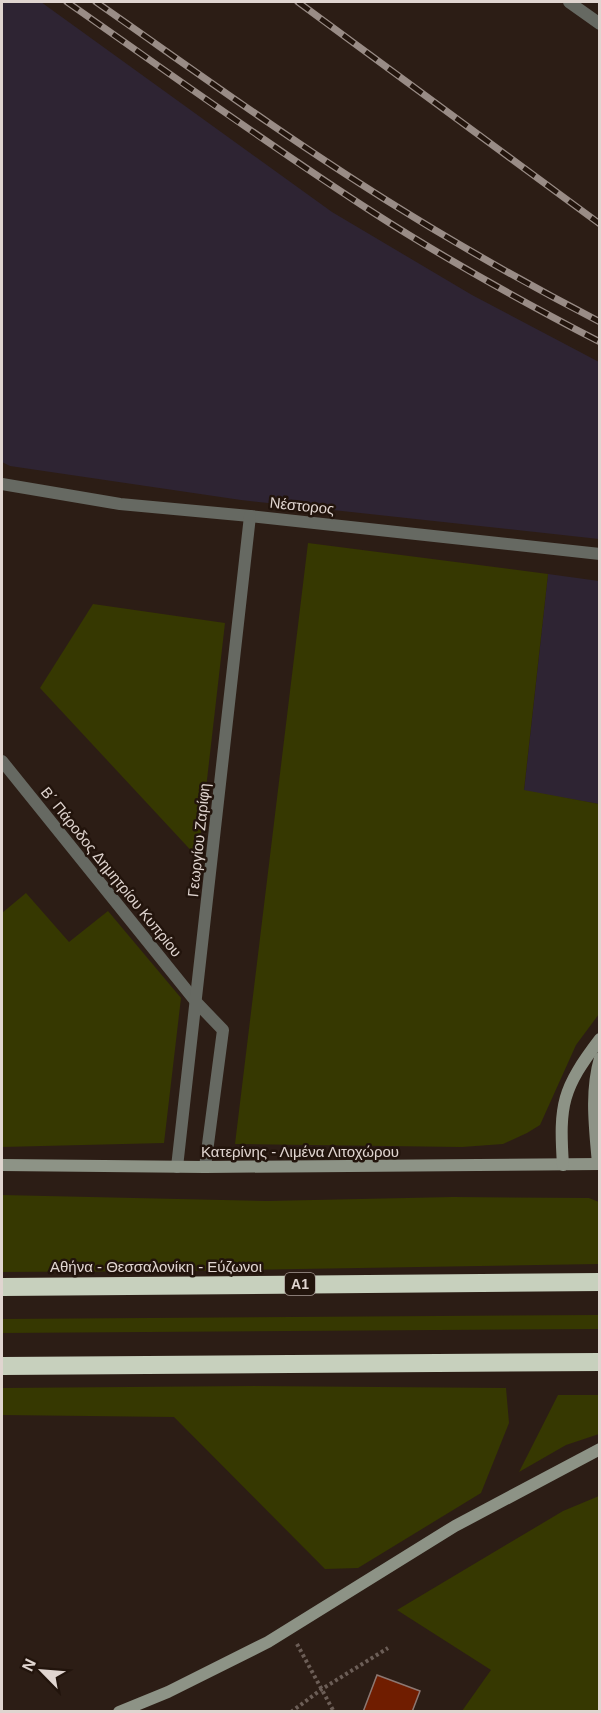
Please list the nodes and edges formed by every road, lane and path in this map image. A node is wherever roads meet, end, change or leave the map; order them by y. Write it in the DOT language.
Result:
graph roads {
  1 [pos="568,2"];
  2 [pos="600,24"];
  3 [pos="2,484"];
  4 [pos="250,516"];
  5 [pos="600,554"];
  6 [pos="2,761"];
  7 [pos="197,1003"];
  8 [pos="600,1039"];
  9 [pos="600,1058"];
  10 [pos="599,1164"];
  11 [pos="2,1165"];
  12 [pos="563,1165"];
  13 [pos="177,1167"];
  14 [pos="205,1167"];
  15 [pos="600,1282"];
  16 [pos="2,1287"];
  17 [pos="600,1362"];
  18 [pos="2,1366"];
  19 [pos="600,1449"];
  20 [pos="289,1629"];
  21 [pos="388,1648"];
  22 [pos="322,1689"];
  23 [pos="119,1712"];
  24 [pos="291,1712"];
  25 [pos="334,1712"];
  1 -- 2 [label="street"];
  3 -- 4 [label="street, Νέστορος"];
  4 -- 5 [label="street, Νέστορος"];
  4 -- 7 [label="street, Γεωργίου Ζαρίφη"];
  6 -- 7 [label="street, Β΄ Πάροδος Δημητρίου Κυπρίου"];
  7 -- 13 [label="street, Γεωργίου Ζαρίφη"];
  7 -- 14 [label="street, Β΄ Πάροδος Δημητρίου Κυπρίου"];
  8 -- 12 [label="street"];
  9 -- 10 [label="street"];
  10 -- 12 [label="street, Κατερίνης - Λιμένα Λιτοχώρου"];
  11 -- 13 [label="street, Κατερίνης - Λιμένα Λιτοχώρου"];
  12 -- 14 [label="street, Κατερίνης - Λιμένα Λιτοχώρου"];
  13 -- 14 [label="street, Κατερίνης - Λιμένα Λιτοχώρου"];
  15 -- 16 [label="highway, Αθήνα - Θεσσαλονίκη - Εύζωνοι / Α1"];
  17 -- 18 [label="highway"];
  19 -- 20 [label="street"];
  20 -- 22 [label="path"];
  20 -- 23 [label="street"];
  21 -- 22 [label="path"];
  22 -- 24 [label="path"];
  22 -- 25 [label="path"];
}
